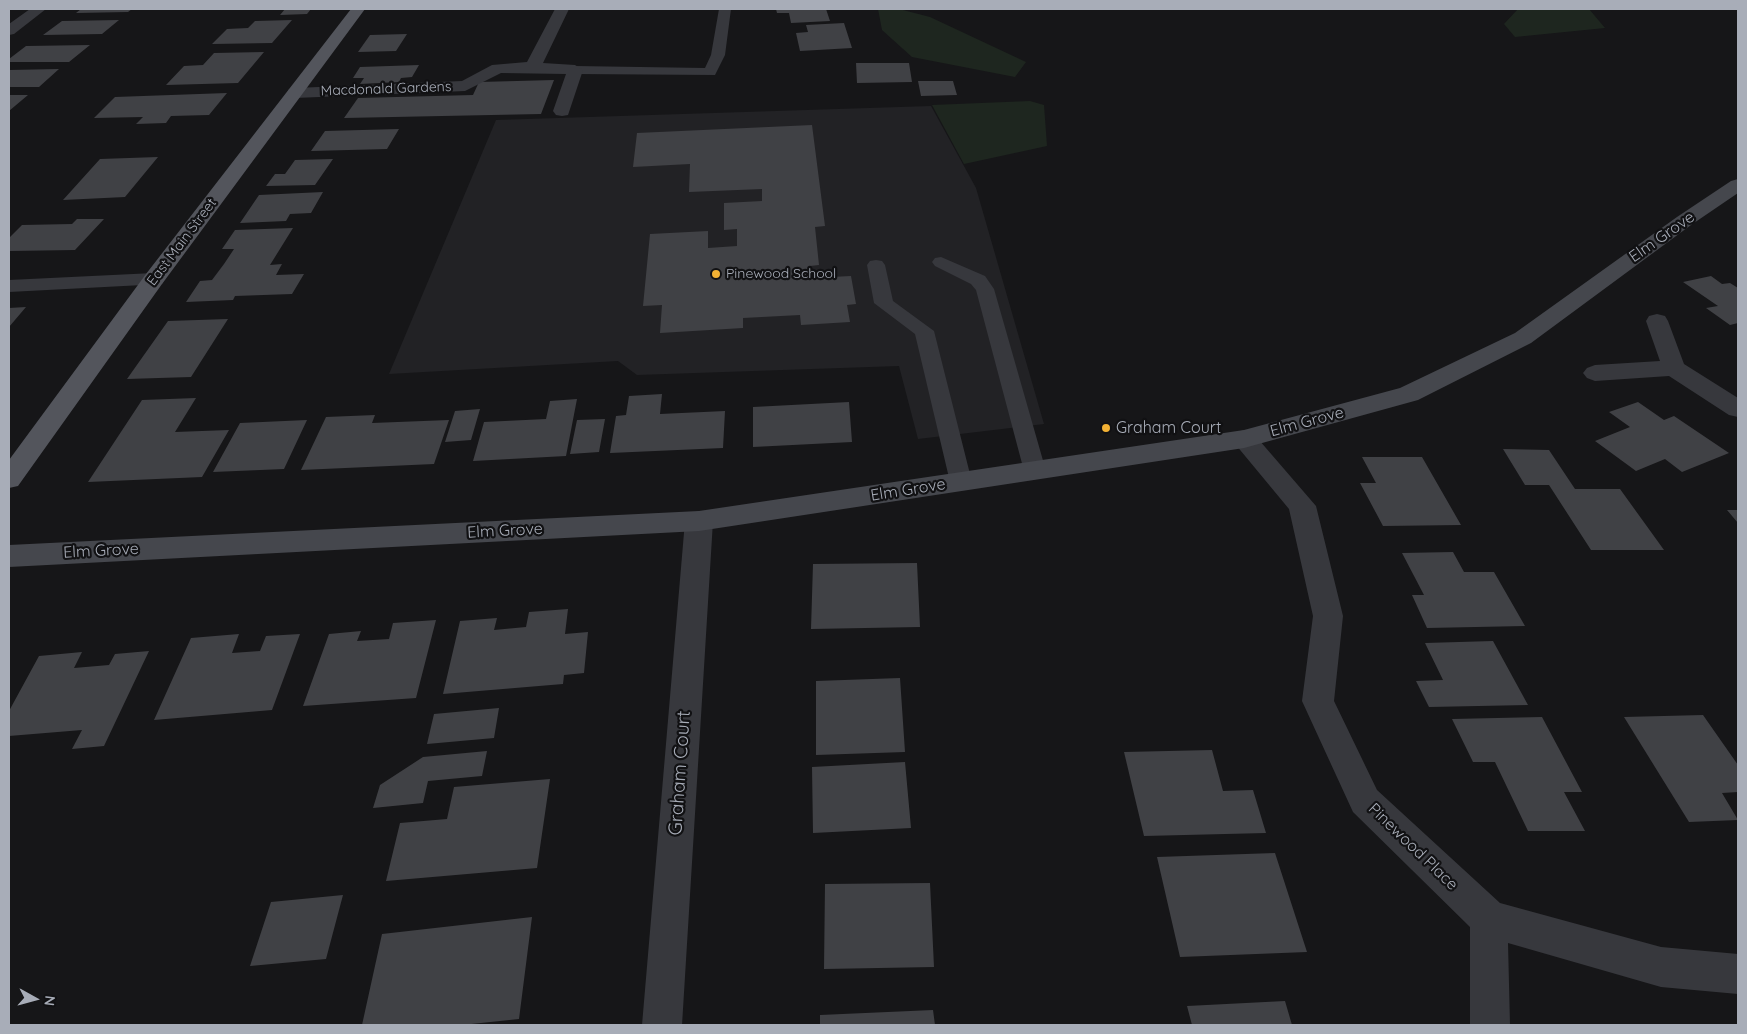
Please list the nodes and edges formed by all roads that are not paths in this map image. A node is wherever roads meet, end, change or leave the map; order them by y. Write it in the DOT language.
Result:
graph roads {
  1 [pos="39,9"];
  2 [pos="358,9"];
  3 [pos="562,9"];
  4 [pos="725,9"];
  5 [pos="9,31"];
  6 [pos="533,67"];
  7 [pos="575,70"];
  8 [pos="295,93"];
  9 [pos="562,111"];
  10 [pos="1738,185"];
  11 [pos="941,262"];
  12 [pos="876,265"];
  13 [pos="154,279"];
  14 [pos="9,286"];
  15 [pos="1657,321"];
  16 [pos="1674,368"];
  17 [pos="1595,373"];
  18 [pos="1738,409"];
  19 [pos="1244,439"];
  20 [pos="1036,470"];
  21 [pos="9,479"];
  22 [pos="961,482"];
  23 [pos="699,522"];
  24 [pos="9,556"];
  25 [pos="1489,919"];
  26 [pos="1738,974"];
  27 [pos="662,1025"];
  28 [pos="1490,1025"];
  1 -- 5 [label="street"];
  2 -- 8 [label="main road, East Main Street"];
  3 -- 6 [label="street"];
  4 -- 7 [label="lane"];
  6 -- 7 [label="street, Macdonald Gardens"];
  6 -- 8 [label="street, Macdonald Gardens"];
  7 -- 9 [label="street"];
  8 -- 13 [label="main road, East Main Street"];
  10 -- 19 [label="street, Elm Grove"];
  11 -- 20 [label="lane"];
  12 -- 22 [label="lane"];
  13 -- 14 [label="street"];
  13 -- 21 [label="main road, East Main Street"];
  15 -- 16 [label="street"];
  16 -- 17 [label="street"];
  16 -- 18 [label="street"];
  19 -- 20 [label="street, Elm Grove"];
  19 -- 25 [label="street, Pinewood Place"];
  20 -- 22 [label="street, Elm Grove"];
  22 -- 23 [label="street, Elm Grove"];
  23 -- 24 [label="street, Elm Grove"];
  23 -- 27 [label="street, Graham Court"];
  25 -- 26 [label="street, Pinewood Place"];
  25 -- 28 [label="street"];
}
